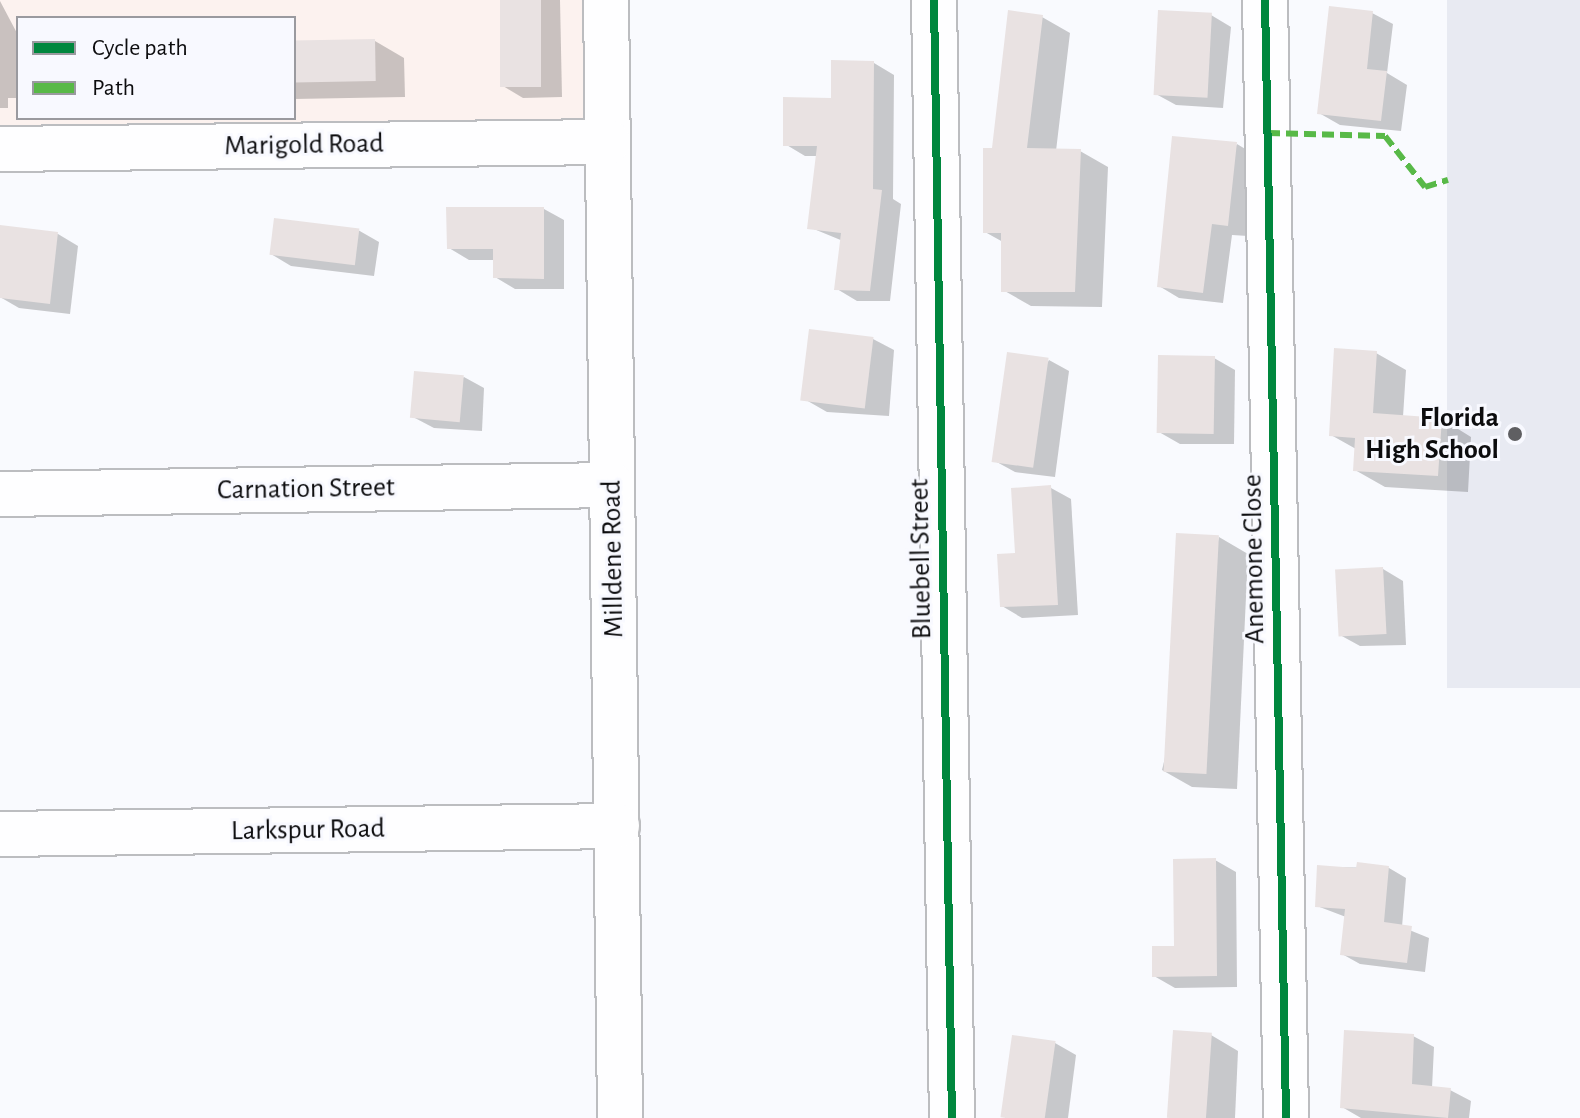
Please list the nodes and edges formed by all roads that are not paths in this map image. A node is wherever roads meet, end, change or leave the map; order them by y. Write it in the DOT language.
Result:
graph roads {
  1 [pos="606,0"];
  2 [pos="934,0"];
  3 [pos="1265,0"];
  4 [pos="608,142"];
  5 [pos="0,149"];
  6 [pos="612,485"];
  7 [pos="0,494"];
  8 [pos="617,826"];
  9 [pos="0,834"];
  10 [pos="620,1118"];
  11 [pos="952,1118"];
  12 [pos="1286,1118"];
  1 -- 4 [label="street, Milldene Road"];
  2 -- 11 [label="street, Bluebell Street"];
  3 -- 12 [label="street, Anemone Close"];
  4 -- 5 [label="street, Marigold Road"];
  4 -- 6 [label="street, Milldene Road"];
  6 -- 7 [label="street, Carnation Street"];
  6 -- 8 [label="street, Milldene Road"];
  8 -- 9 [label="street, Larkspur Road"];
  8 -- 10 [label="street, Milldene Road"];
}
